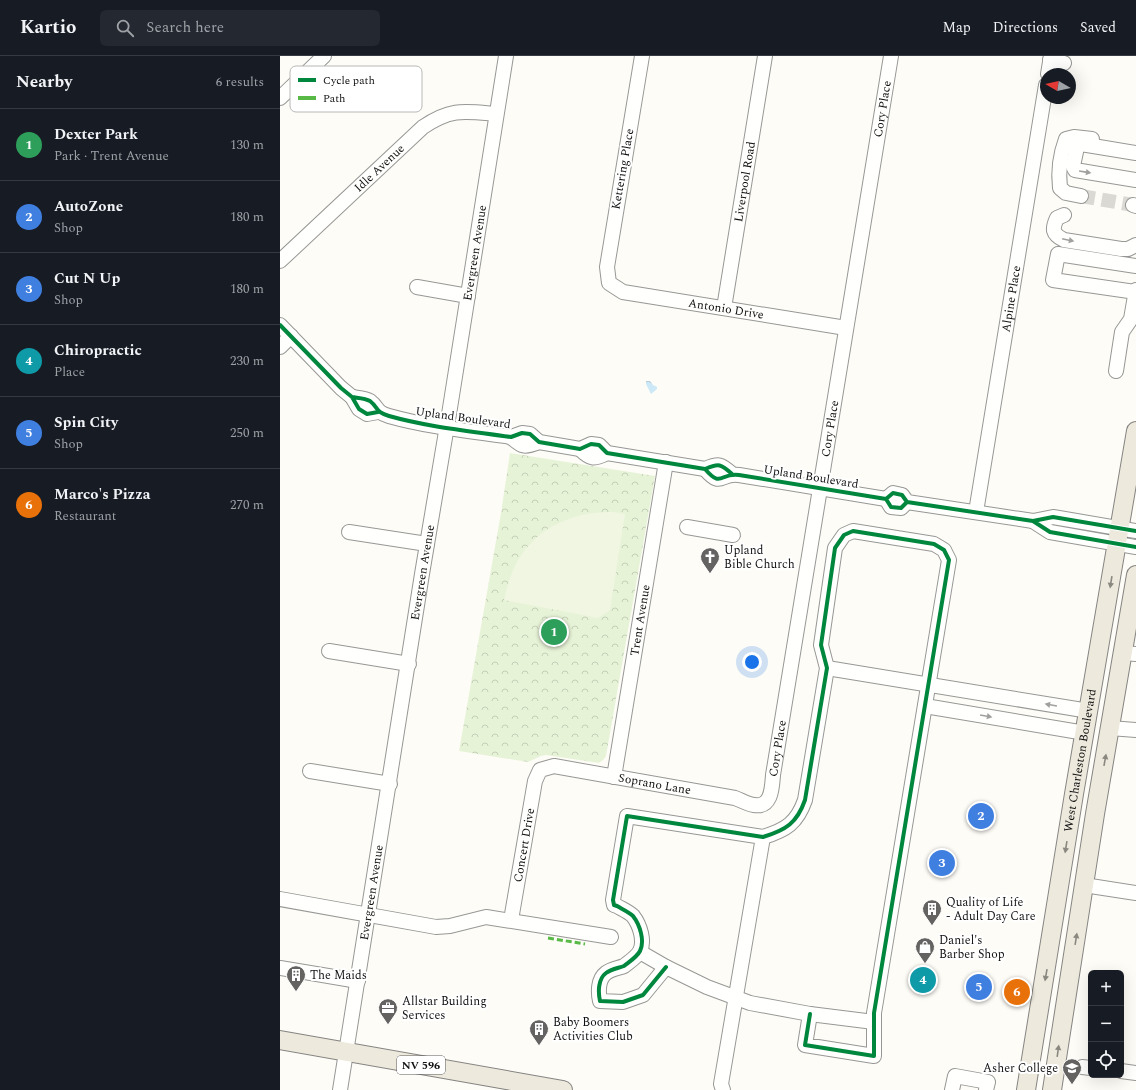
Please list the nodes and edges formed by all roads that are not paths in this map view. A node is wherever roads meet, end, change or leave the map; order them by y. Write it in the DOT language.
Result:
graph roads {
  1 [pos="324,56"];
  2 [pos="506,56"];
  3 [pos="642,56"];
  4 [pos="765,56"];
  5 [pos="891,56"];
  6 [pos="314,66"];
  7 [pos="290,88"];
  8 [pos="280,98"];
  9 [pos="1047,104"];
  10 [pos="496,114"];
  11 [pos="1136,146"];
  12 [pos="1136,154"];
  13 [pos="1136,180"];
  14 [pos="1081,196"];
  15 [pos="1064,215"];
  16 [pos="1135,240"];
  17 [pos="280,261"];
  18 [pos="1136,266"];
  19 [pos="609,283"];
  20 [pos="418,287"];
  21 [pos="1136,291"];
  22 [pos="468,296"];
  23 [pos="724,308"];
  24 [pos="280,325"];
  25 [pos="846,328"];
  26 [pos="1122,332"];
  27 [pos="1136,335"];
  28 [pos="291,336"];
  29 [pos="280,347"];
  30 [pos="1116,371"];
  31 [pos="447,427"];
  32 [pos="1136,431"];
  33 [pos="666,462"];
  34 [pos="820,488"];
  35 [pos="1130,499"];
  36 [pos="976,512"];
  37 [pos="687,527"];
  38 [pos="350,532"];
  39 [pos="733,535"];
  40 [pos="1124,535"];
  41 [pos="427,544"];
  42 [pos="1136,547"];
  43 [pos="1136,575"];
  44 [pos="329,651"];
  45 [pos="1129,654"];
  46 [pos="409,664"];
  47 [pos="827,668"];
  48 [pos="929,684"];
  49 [pos="951,688"];
  50 [pos="925,706"];
  51 [pos="947,709"];
  52 [pos="1089,711"];
  53 [pos="1110,728"];
  54 [pos="1136,730"];
  55 [pos="1085,733"];
  56 [pos="540,770"];
  57 [pos="310,771"];
  58 [pos="614,777"];
  59 [pos="390,784"];
  60 [pos="1074,794"];
  61 [pos="1098,798"];
  62 [pos="767,801"];
  63 [pos="763,837"];
  64 [pos="1084,885"];
  65 [pos="1136,893"];
  66 [pos="280,899"];
  67 [pos="369,915"];
  68 [pos="511,920"];
  69 [pos="610,937"];
  70 [pos="640,952"];
  71 [pos="666,967"];
  72 [pos="280,968"];
  73 [pos="358,981"];
  74 [pos="736,997"];
  75 [pos="810,1014"];
  76 [pos="874,1022"];
  77 [pos="280,1040"];
  78 [pos="347,1051"];
  79 [pos="1124,1072"];
  80 [pos="1136,1073"];
  81 [pos="719,1088"];
  82 [pos="340,1090"];
  83 [pos="563,1090"];
  84 [pos="952,1090"];
  85 [pos="990,1090"];
  86 [pos="1026,1090"];
  87 [pos="1052,1090"];
  1 -- 6 [label="street"];
  2 -- 10 [label="street, Evergreen Avenue"];
  3 -- 19 [label="street, Kettering Place"];
  4 -- 23 [label="street, Liverpool Road"];
  5 -- 25 [label="street, Cory Place"];
  7 -- 8 [label="street"];
  9 -- 36 [label="street, Alpine Place"];
  10 -- 17 [label="street, Idle Avenue"];
  10 -- 22 [label="street, Evergreen Avenue"];
  11 -- 14 [label="street"];
  12 -- 13 [label="street, one-way"];
  15 -- 16 [label="street, one-way"];
  18 -- 21 [label="street"];
  19 -- 23 [label="street, Antonio Drive"];
  20 -- 22 [label="street"];
  21 -- 26 [label="street"];
  22 -- 31 [label="street, Evergreen Avenue"];
  23 -- 25 [label="street, Antonio Drive"];
  24 -- 28 [label="street, Upland Boulevard"];
  25 -- 34 [label="street, Cory Place"];
  26 -- 27 [label="street"];
  26 -- 30 [label="street"];
  28 -- 29 [label="street"];
  28 -- 31 [label="street, Upland Boulevard"];
  31 -- 33 [label="street, Upland Boulevard"];
  31 -- 41 [label="street, Evergreen Avenue"];
  32 -- 35 [label="main road, West Charleston Boulevard"];
  33 -- 34 [label="street, Upland Boulevard"];
  33 -- 58 [label="street, Trent Avenue"];
  34 -- 36 [label="street, Upland Boulevard"];
  34 -- 62 [label="street, Cory Place"];
  35 -- 40 [label="main road, West Charleston Boulevard"];
  36 -- 40 [label="street, Upland Boulevard"];
  37 -- 39 [label="street"];
  38 -- 41 [label="street"];
  40 -- 42 [label="street, Upland Boulevard"];
  40 -- 52 [label="main road, West Charleston Boulevard, one-way"];
  41 -- 46 [label="street, Evergreen Avenue"];
  43 -- 45 [label="main road, West Charleston Boulevard"];
  44 -- 46 [label="street"];
  45 -- 53 [label="main road, West Charleston Boulevard"];
  46 -- 59 [label="street, Evergreen Avenue"];
  47 -- 48 [label="street"];
  47 -- 48 [label="street"];
  47 -- 63 [label="street"];
  48 -- 49 [label="street"];
  48 -- 50 [label="street"];
  49 -- 51 [label="street"];
  52 -- 49 [label="street, one-way"];
  50 -- 51 [label="street"];
  50 -- 76 [label="street"];
  51 -- 55 [label="street, one-way"];
  52 -- 55 [label="main road, West Charleston Boulevard"];
  53 -- 54 [label="street"];
  61 -- 53 [label="main road, West Charleston Boulevard, one-way"];
  55 -- 60 [label="main road, West Charleston Boulevard"];
  56 -- 58 [label="street, Soprano Lane"];
  56 -- 68 [label="street, Concert Drive"];
  57 -- 59 [label="street"];
  58 -- 62 [label="street, Soprano Lane"];
  59 -- 67 [label="street, Evergreen Avenue"];
  60 -- 61 [label="main road"];
  60 -- 86 [label="main road, West Charleston Boulevard, one-way"];
  61 -- 64 [label="main road, West Charleston Boulevard"];
  63 -- 70 [label="street"];
  63 -- 74 [label="street"];
  64 -- 65 [label="street"];
  87 -- 64 [label="main road, West Charleston Boulevard, one-way"];
  66 -- 67 [label="street"];
  67 -- 68 [label="street"];
  67 -- 73 [label="street, Evergreen Avenue"];
  68 -- 69 [label="street"];
  70 -- 71 [label="street"];
  70 -- 71 [label="street"];
  71 -- 74 [label="street"];
  72 -- 73 [label="street"];
  73 -- 78 [label="street, Evergreen Avenue"];
  74 -- 75 [label="street"];
  74 -- 81 [label="street"];
  75 -- 76 [label="street"];
  75 -- 76 [label="street"];
  77 -- 78 [label="main road, NV 596"];
  78 -- 82 [label="street, Evergreen Avenue"];
  78 -- 83 [label="main road, NV 596"];
  79 -- 80 [label="street"];
  84 -- 85 [label="street"];
}
